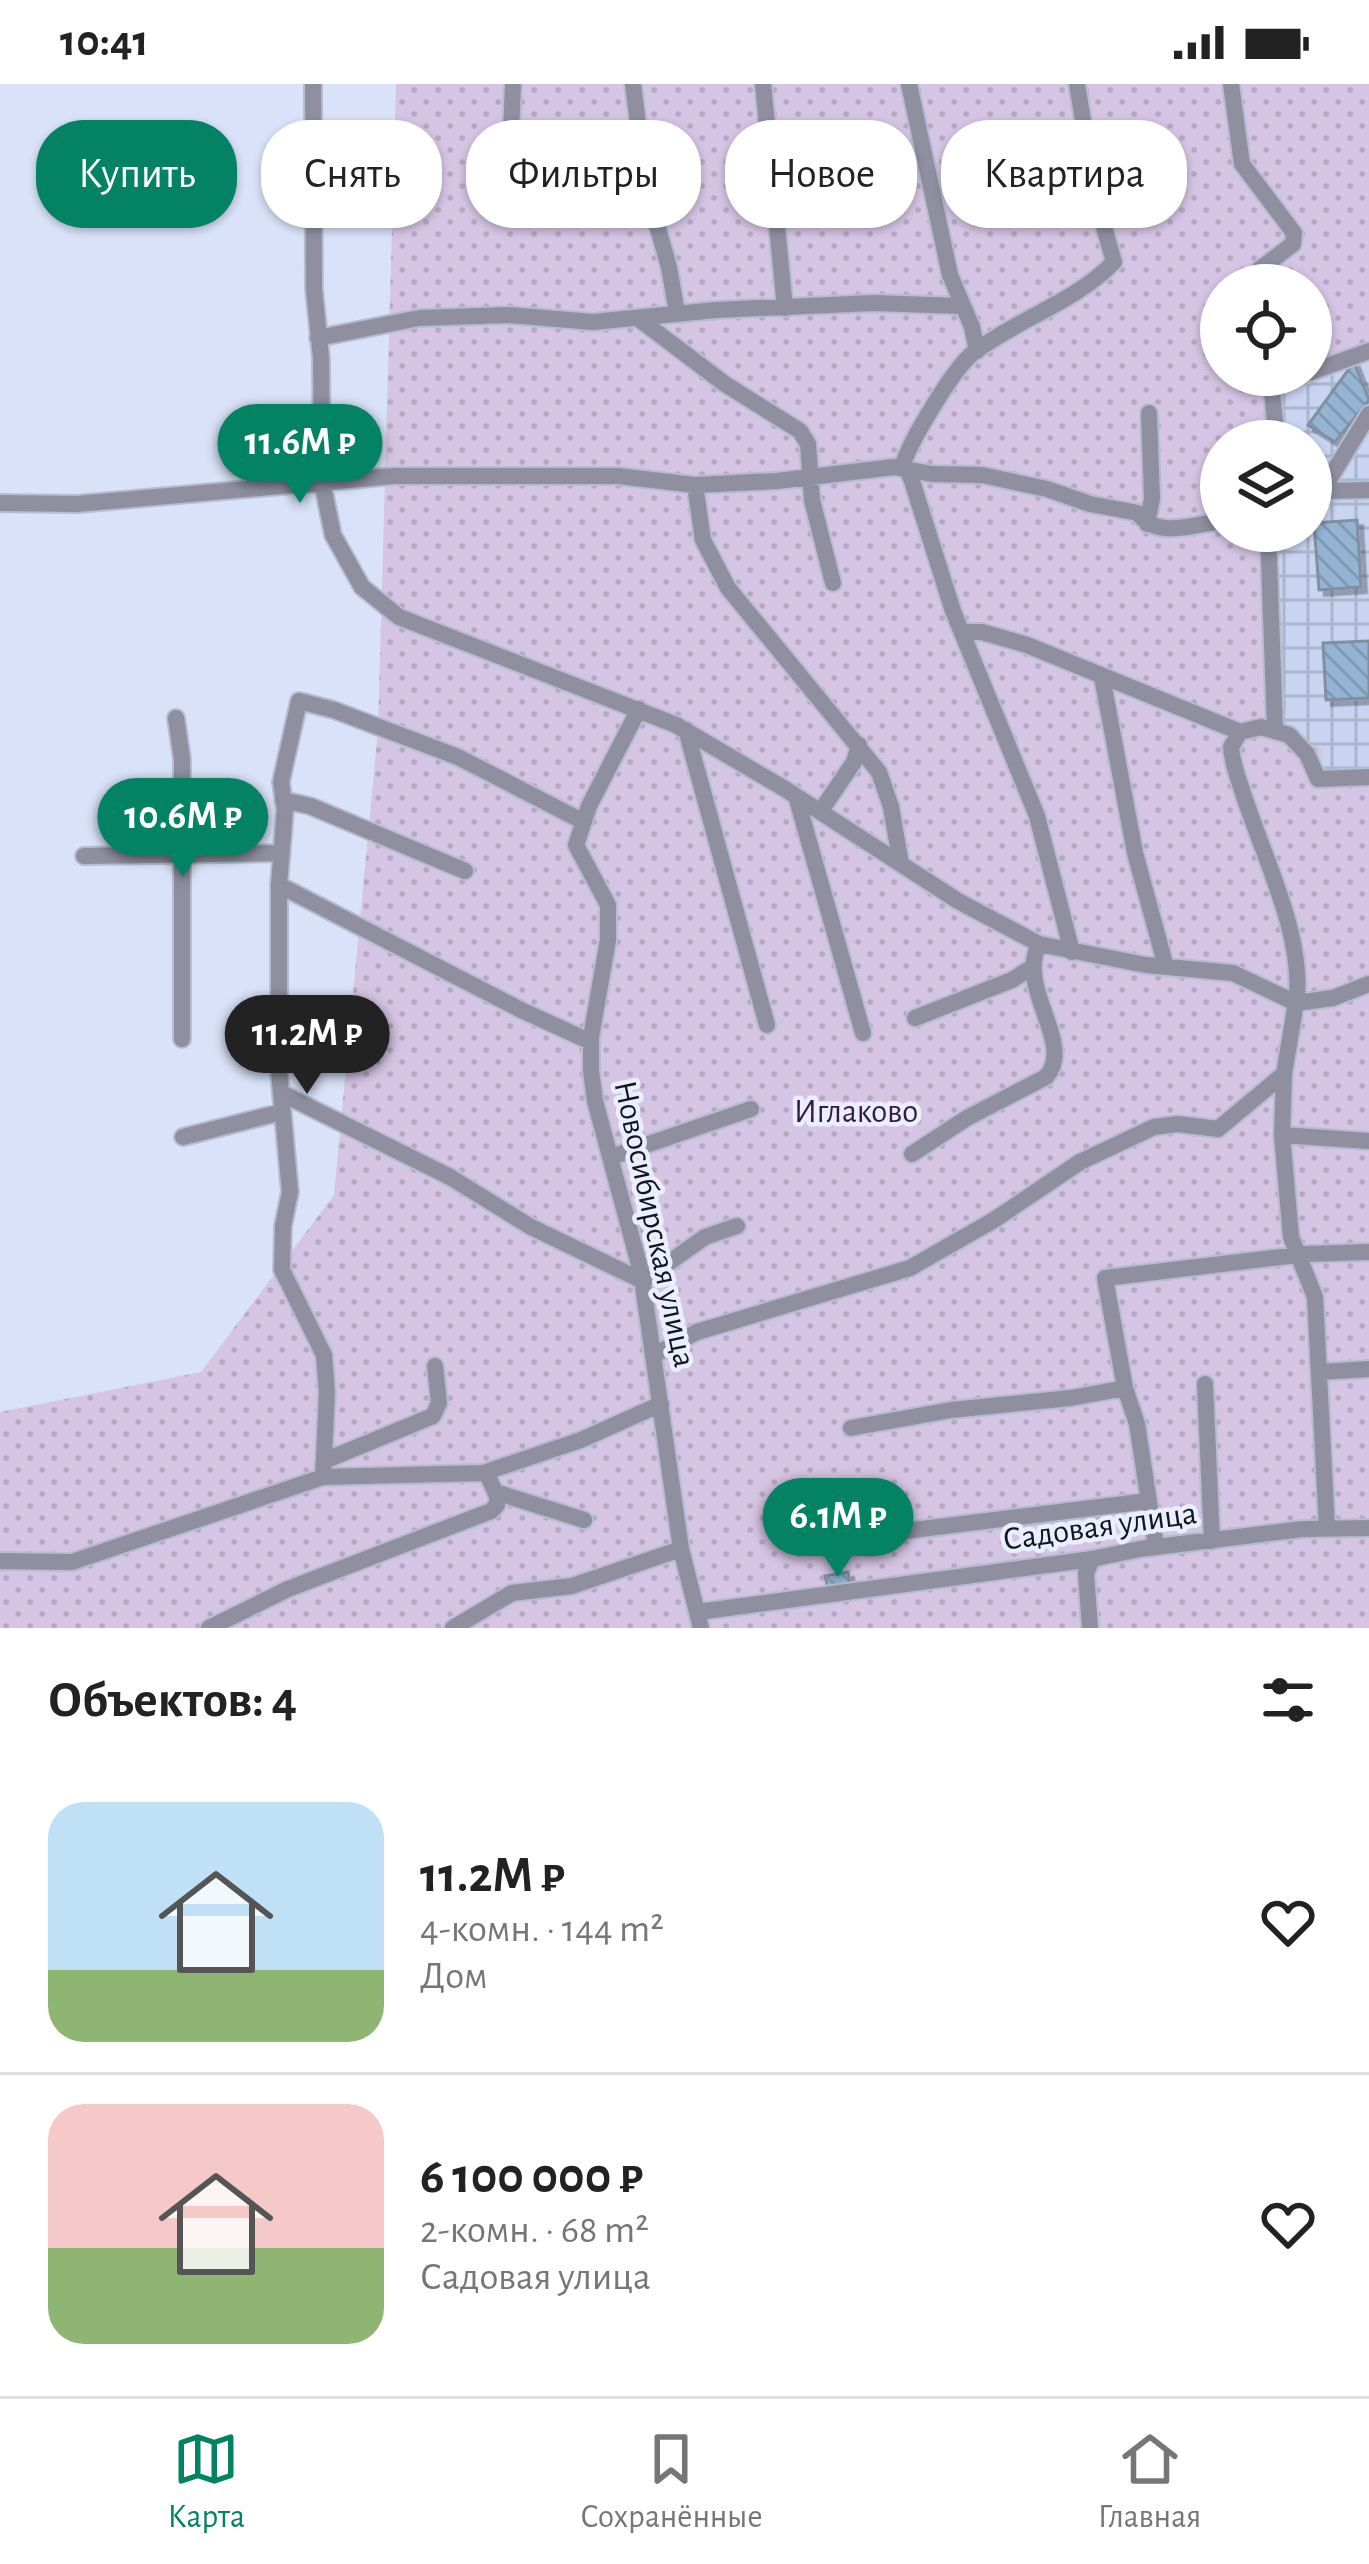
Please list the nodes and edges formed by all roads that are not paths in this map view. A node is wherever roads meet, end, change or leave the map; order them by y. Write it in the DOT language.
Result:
graph roads {
  1 [pos="314,84"];
  2 [pos="513,84"];
  3 [pos="633,84"];
  4 [pos="763,84"];
  5 [pos="910,84"];
  6 [pos="1077,84"];
  7 [pos="1231,84"];
  8 [pos="512,120"];
  9 [pos="1265,264"];
  10 [pos="962,306"];
  11 [pos="785,308"];
  12 [pos="677,314"];
  13 [pos="639,319"];
  14 [pos="318,338"];
  15 [pos="976,351"];
  16 [pos="1369,352"];
  17 [pos="1332,365"];
  18 [pos="1149,413"];
  19 [pos="1369,414"];
  20 [pos="903,468"];
  21 [pos="810,477"];
  22 [pos="322,481"];
  23 [pos="695,485"];
  24 [pos="1369,490"];
  25 [pos="0,503"];
  26 [pos="1147,524"];
  27 [pos="1200,524"];
  28 [pos="1269,552"];
  29 [pos="833,583"];
  30 [pos="962,632"];
  31 [pos="1102,677"];
  32 [pos="639,709"];
  33 [pos="176,718"];
  34 [pos="1274,729"];
  35 [pos="686,730"];
  36 [pos="1240,732"];
  37 [pos="859,746"];
  38 [pos="1369,777"];
  39 [pos="796,796"];
  40 [pos="284,800"];
  41 [pos="820,812"];
  42 [pos="582,821"];
  43 [pos="281,853"];
  44 [pos="181,854"];
  45 [pos="84,856"];
  46 [pos="901,864"];
  47 [pos="465,871"];
  48 [pos="280,885"];
  49 [pos="1039,944"];
  50 [pos="1072,952"];
  51 [pos="1166,967"];
  52 [pos="1031,968"];
  53 [pos="1369,984"];
  54 [pos="1296,1003"];
  55 [pos="915,1018"];
  56 [pos="766,1025"];
  57 [pos="863,1033"];
  58 [pos="182,1039"];
  59 [pos="591,1042"];
  60 [pos="1284,1074"];
  61 [pos="282,1102"];
  62 [pos="751,1109"];
  63 [pos="1282,1135"];
  64 [pos="183,1137"];
  65 [pos="1369,1141"];
  66 [pos="912,1154"];
  67 [pos="611,1157"];
  68 [pos="737,1226"];
  69 [pos="1369,1252"];
  70 [pos="1297,1255"];
  71 [pos="643,1280"];
  72 [pos="654,1355"];
  73 [pos="434,1366"];
  74 [pos="1369,1369"];
  75 [pos="1320,1372"];
  76 [pos="1205,1384"];
  77 [pos="1125,1388"];
  78 [pos="662,1404"];
  79 [pos="851,1428"];
  80 [pos="323,1469"];
  81 [pos="486,1472"];
  82 [pos="495,1492"];
  83 [pos="1148,1501"];
  84 [pos="584,1520"];
  85 [pos="1327,1528"];
  86 [pos="1369,1528"];
  87 [pos="1213,1541"];
  88 [pos="808,1543"];
  89 [pos="1156,1547"];
  90 [pos="681,1549"];
  91 [pos="1092,1559"];
  92 [pos="0,1562"];
  93 [pos="700,1620"];
  94 [pos="209,1628"];
  95 [pos="453,1628"];
  96 [pos="1090,1628"];
  1 -- 14 [label="street"];
  2 -- 8 [label="street"];
  3 -- 12 [label="street"];
  4 -- 11 [label="street"];
  5 -- 10 [label="street"];
  6 -- 15 [label="street"];
  7 -- 9 [label="street"];
  10 -- 11 [label="street"];
  10 -- 15 [label="street"];
  11 -- 12 [label="street"];
  12 -- 13 [label="street"];
  13 -- 14 [label="street"];
  13 -- 21 [label="street"];
  14 -- 22 [label="street"];
  15 -- 20 [label="street"];
  16 -- 17 [label="street"];
  18 -- 26 [label="street"];
  19 -- 24 [label="street"];
  20 -- 21 [label="street"];
  20 -- 26 [label="street"];
  20 -- 30 [label="street"];
  21 -- 23 [label="street"];
  21 -- 29 [label="street"];
  22 -- 23 [label="street"];
  22 -- 25 [label="street"];
  22 -- 32 [label="street"];
  23 -- 37 [label="street"];
  26 -- 27 [label="street"];
  28 -- 34 [label="street"];
  30 -- 31 [label="street"];
  30 -- 50 [label="street"];
  31 -- 36 [label="street"];
  31 -- 51 [label="street"];
  32 -- 35 [label="street"];
  32 -- 42 [label="street"];
  33 -- 44 [label="street"];
  34 -- 36 [label="street"];
  34 -- 38 [label="street"];
  35 -- 39 [label="street"];
  35 -- 56 [label="street"];
  36 -- 54 [label="street"];
  37 -- 41 [label="street"];
  37 -- 46 [label="street"];
  39 -- 41 [label="street"];
  39 -- 57 [label="street"];
  40 -- 42 [label="street"];
  40 -- 43 [label="street"];
  40 -- 47 [label="street"];
  41 -- 46 [label="street"];
  42 -- 59 [label="street, Новосибирская улица"];
  43 -- 44 [label="street"];
  43 -- 48 [label="street"];
  44 -- 45 [label="street"];
  44 -- 58 [label="street"];
  46 -- 49 [label="street"];
  48 -- 59 [label="street"];
  48 -- 61 [label="street"];
  49 -- 50 [label="street"];
  49 -- 52 [label="street"];
  50 -- 51 [label="street"];
  51 -- 54 [label="street"];
  52 -- 55 [label="street"];
  52 -- 66 [label="street"];
  53 -- 54 [label="street"];
  54 -- 60 [label="street"];
  59 -- 67 [label="street, Новосибирская улица"];
  60 -- 63 [label="street"];
  60 -- 72 [label="street"];
  61 -- 64 [label="street"];
  61 -- 71 [label="street"];
  61 -- 80 [label="street"];
  62 -- 67 [label="street"];
  63 -- 65 [label="street"];
  63 -- 70 [label="street"];
  67 -- 71 [label="street, Новосибирская улица"];
  68 -- 71 [label="street"];
  69 -- 70 [label="street"];
  70 -- 75 [label="street"];
  70 -- 77 [label="street"];
  71 -- 72 [label="street, Новосибирская улица"];
  72 -- 78 [label="street, Новосибирская улица"];
  73 -- 80 [label="street"];
  74 -- 75 [label="street"];
  75 -- 85 [label="street"];
  76 -- 87 [label="street"];
  77 -- 79 [label="street"];
  77 -- 83 [label="street"];
  78 -- 81 [label="street"];
  78 -- 90 [label="street, Новосибирская улица"];
  80 -- 81 [label="street"];
  80 -- 92 [label="street"];
  81 -- 82 [label="street"];
  82 -- 84 [label="street"];
  82 -- 94 [label="street"];
  83 -- 88 [label="street"];
  83 -- 89 [label="street"];
  85 -- 86 [label="street, Садовая улица"];
  85 -- 87 [label="street, Садовая улица"];
  87 -- 89 [label="street, Садовая улица"];
  89 -- 91 [label="street, Садовая улица"];
  90 -- 93 [label="street, Новосибирская улица"];
  90 -- 95 [label="street"];
  91 -- 93 [label="street, Садовая улица"];
  91 -- 96 [label="street"];
}
